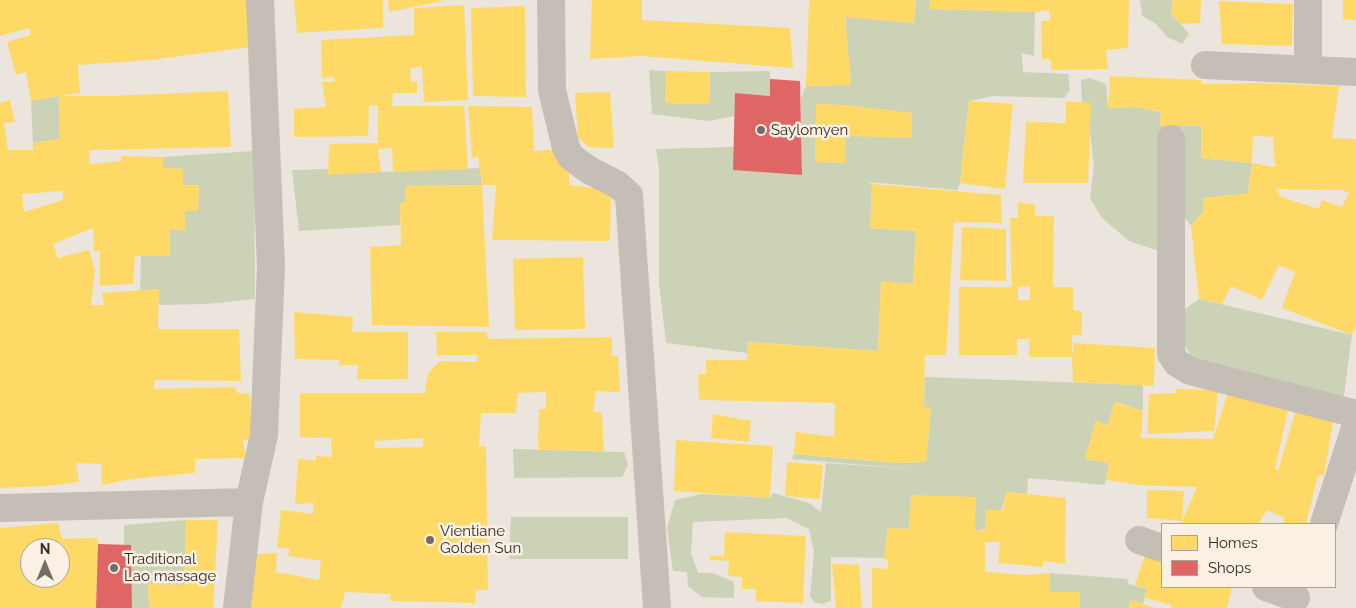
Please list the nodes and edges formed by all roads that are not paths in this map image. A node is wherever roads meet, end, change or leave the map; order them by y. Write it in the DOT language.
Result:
graph roads {
  1 [pos="260,0"];
  2 [pos="551,0"];
  3 [pos="1308,0"];
  4 [pos="1205,65"];
  5 [pos="1308,69"];
  6 [pos="1356,72"];
  7 [pos="1172,139"];
  8 [pos="1356,414"];
  9 [pos="1356,425"];
  10 [pos="249,502"];
  11 [pos="0,508"];
  12 [pos="1324,523"];
  13 [pos="1269,588"];
  14 [pos="1296,598"];
  15 [pos="237,608"];
  16 [pos="657,608"];
  1 -- 10 [label="street"];
  2 -- 16 [label="street"];
  3 -- 5 [label="street"];
  4 -- 5 [label="street"];
  5 -- 6 [label="street"];
  7 -- 8 [label="street"];
  9 -- 12 [label="street"];
  10 -- 11 [label="street"];
  10 -- 15 [label="street"];
  13 -- 14 [label="street"];
}
